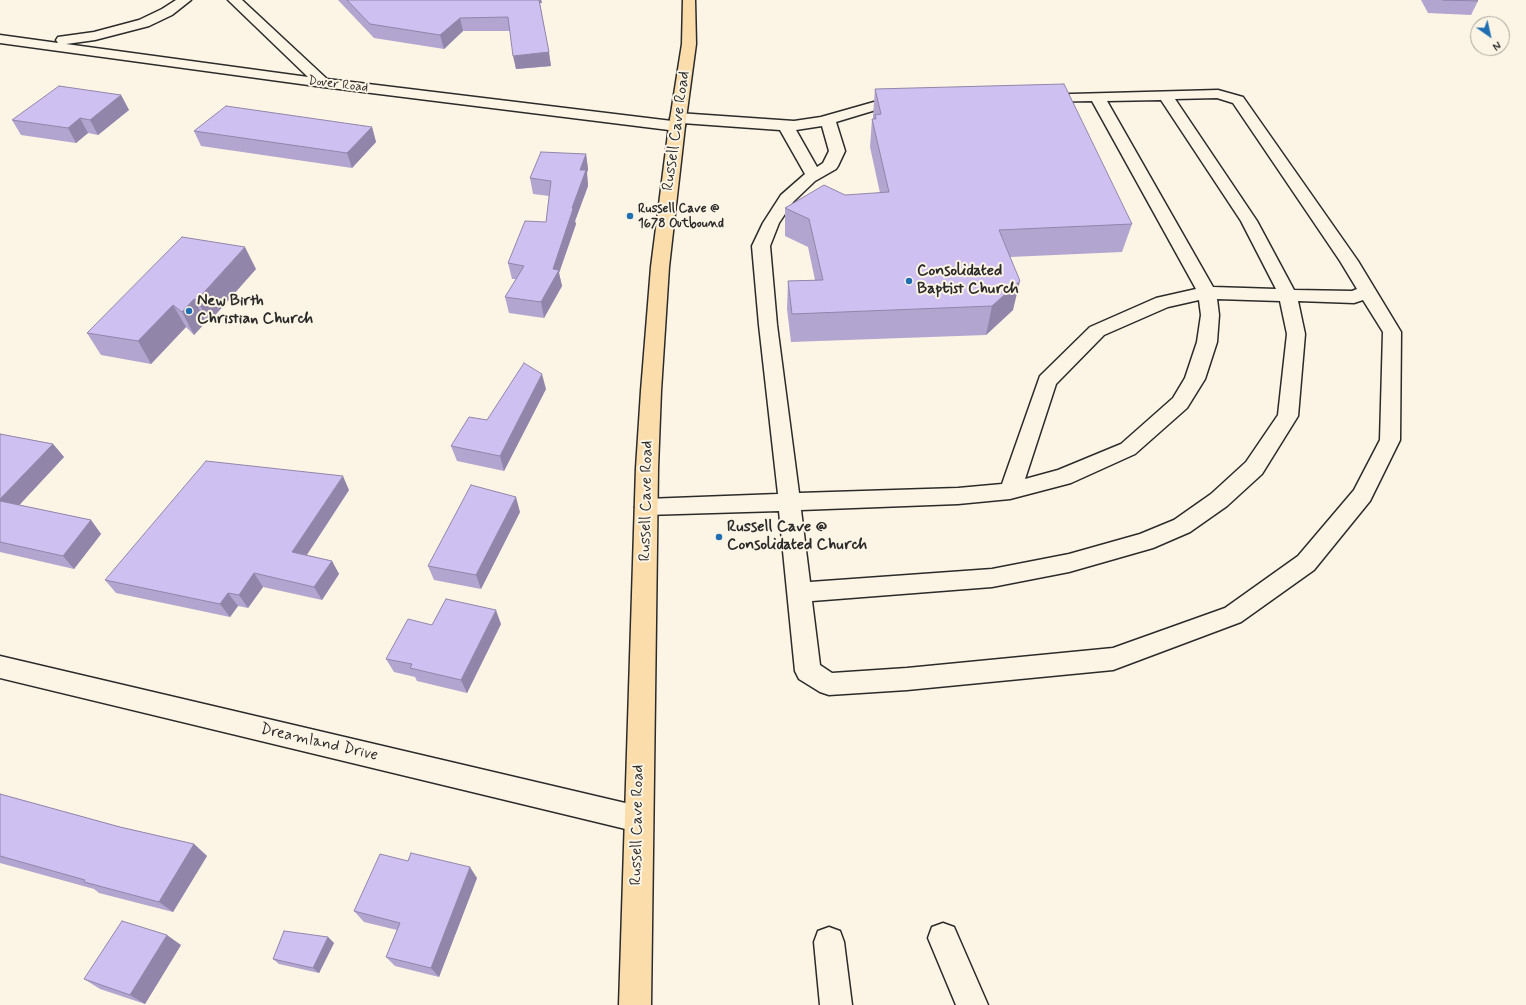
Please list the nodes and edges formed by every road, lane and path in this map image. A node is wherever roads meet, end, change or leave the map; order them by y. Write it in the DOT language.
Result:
graph roads {
  1 [pos="185,0"];
  2 [pos="234,0"];
  3 [pos="689,0"];
  4 [pos="0,39"];
  5 [pos="18,42"];
  6 [pos="323,83"];
  7 [pos="1165,95"];
  8 [pos="1098,97"];
  9 [pos="1028,98"];
  10 [pos="919,101"];
  11 [pos="828,120"];
  12 [pos="677,122"];
  13 [pos="785,125"];
  14 [pos="814,175"];
  15 [pos="1367,292"];
  16 [pos="1207,293"];
  17 [pos="1288,295"];
  18 [pos="1010,491"];
  19 [pos="789,502"];
  20 [pos="646,507"];
  21 [pos="799,592"];
  22 [pos="0,667"];
  23 [pos="638,819"];
  24 [pos="943,938"];
  25 [pos="829,942"];
  26 [pos="635,1005"];
  27 [pos="836,1005"];
  28 [pos="972,1005"];
  1 -- 5 [label="street"];
  2 -- 6 [label="street"];
  3 -- 12 [label="main road, Russell Cave Road"];
  4 -- 5 [label="street, Dover Road"];
  5 -- 6 [label="street, Dover Road"];
  6 -- 12 [label="street, Dover Road"];
  7 -- 8 [label="street"];
  7 -- 15 [label="street"];
  7 -- 17 [label="street"];
  8 -- 9 [label="street"];
  8 -- 16 [label="street"];
  10 -- 11 [label="street, Dover Road"];
  11 -- 13 [label="street, Dover Road"];
  11 -- 14 [label="street"];
  12 -- 13 [label="street, Dover Road"];
  12 -- 20 [label="main road, Russell Cave Road"];
  13 -- 14 [label="street"];
  14 -- 19 [label="street"];
  15 -- 17 [label="street"];
  15 -- 21 [label="street"];
  16 -- 17 [label="street"];
  16 -- 18 [label="street"];
  16 -- 18 [label="street"];
  17 -- 21 [label="street"];
  18 -- 19 [label="street"];
  19 -- 20 [label="street"];
  19 -- 21 [label="street"];
  20 -- 23 [label="main road, Russell Cave Road"];
  22 -- 23 [label="street, Dreamland Drive"];
  23 -- 26 [label="main road, Russell Cave Road"];
  24 -- 28 [label="street"];
  25 -- 27 [label="street"];
}
